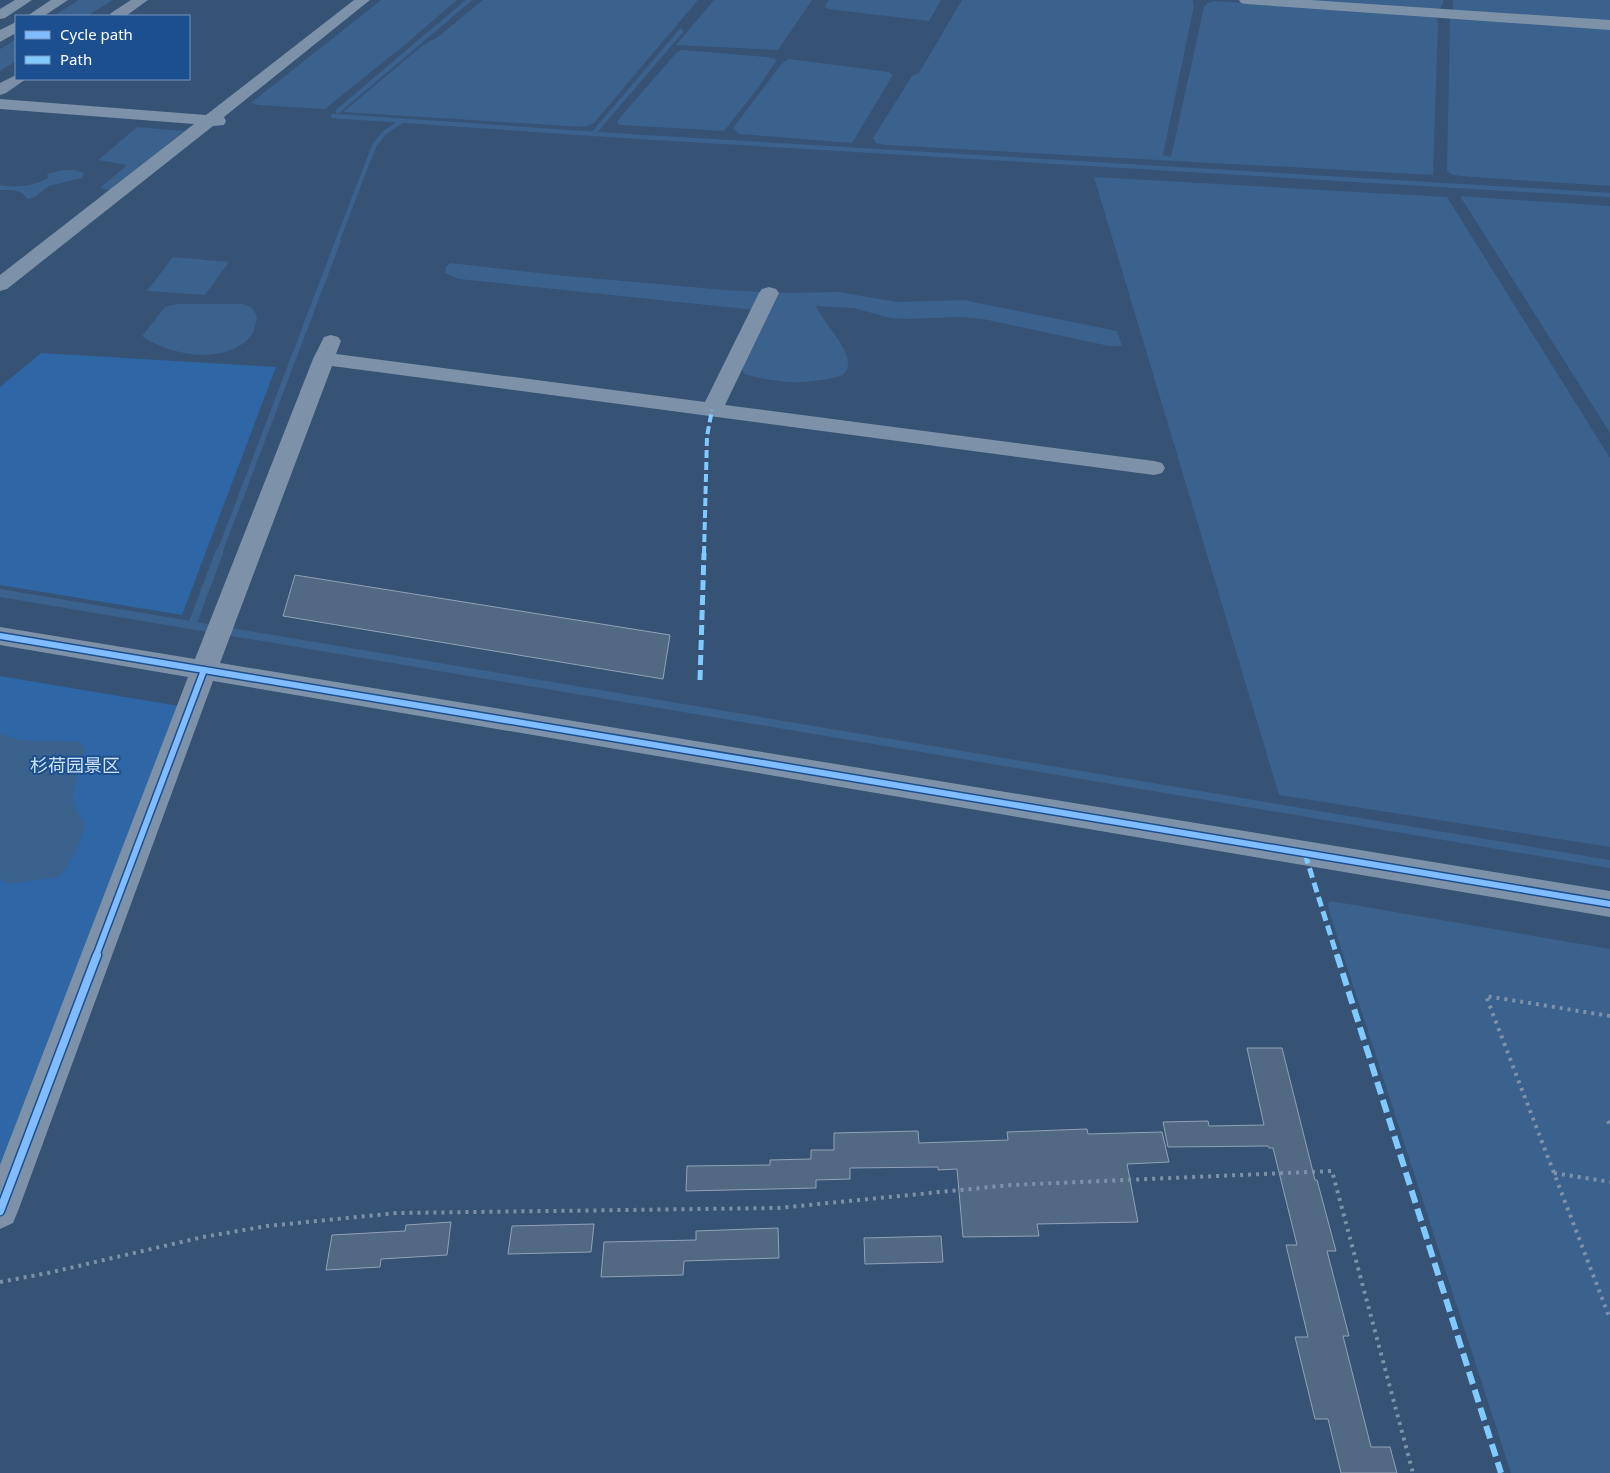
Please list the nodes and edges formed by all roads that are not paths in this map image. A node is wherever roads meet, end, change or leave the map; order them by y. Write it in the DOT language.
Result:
graph roads {
  1 [pos="25,0"];
  2 [pos="61,0"];
  3 [pos="141,0"];
  4 [pos="363,0"];
  5 [pos="1246,0"];
  6 [pos="36,15"];
  7 [pos="118,15"];
  8 [pos="0,16"];
  9 [pos="1610,25"];
  10 [pos="15,28"];
  11 [pos="0,37"];
  12 [pos="16,80"];
  13 [pos="0,90"];
  14 [pos="0,104"];
  15 [pos="209,120"];
  16 [pos="229,122"];
  17 [pos="0,284"];
  18 [pos="769,293"];
  19 [pos="712,410"];
  20 [pos="1154,468"];
  21 [pos="0,636"];
  22 [pos="204,670"];
  23 [pos="1610,904"];
  24 [pos="0,1212"];
  1 -- 8 [label="street"];
  2 -- 6 [label="street"];
  3 -- 7 [label="main road"];
  4 -- 15 [label="street"];
  5 -- 9 [label="street"];
  10 -- 11 [label="street"];
  12 -- 13 [label="main road"];
  14 -- 15 [label="street"];
  15 -- 16 [label="street"];
  15 -- 17 [label="street"];
  18 -- 19 [label="street"];
  19 -- 20 [label="street"];
  19 -- 22 [label="street"];
  21 -- 22 [label="street"];
  22 -- 23 [label="street"];
  22 -- 24 [label="street"];
}
